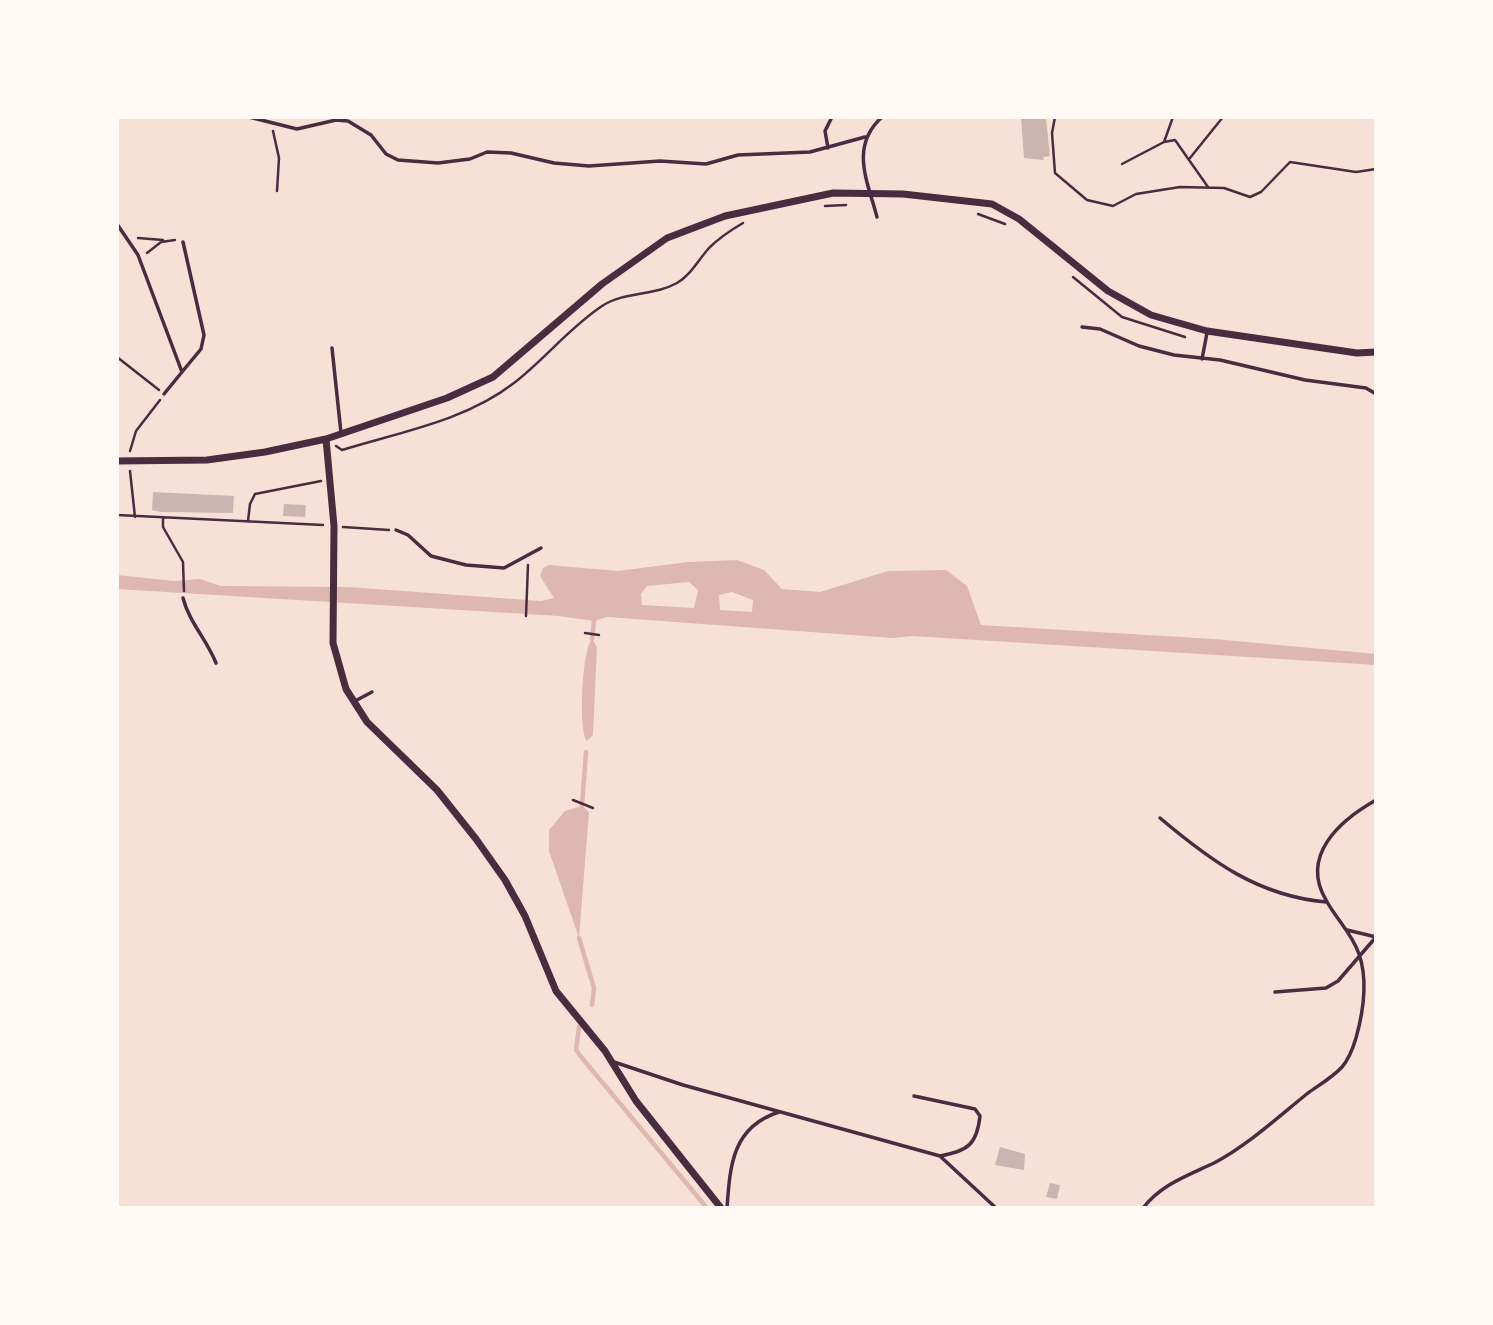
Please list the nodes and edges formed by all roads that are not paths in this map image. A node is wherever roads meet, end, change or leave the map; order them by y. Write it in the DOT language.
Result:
graph roads {
  1 [pos="249,117"];
  2 [pos="832,117"];
  3 [pos="881,117"];
  4 [pos="865,137"];
  5 [pos="828,149"];
  6 [pos="867,194"];
  7 [pos="877,217"];
  8 [pos="117,224"];
  9 [pos="183,242"];
  10 [pos="1082,327"];
  11 [pos="1208,331"];
  12 [pos="332,348"];
  13 [pos="1376,352"];
  14 [pos="1202,359"];
  15 [pos="182,372"];
  16 [pos="164,394"];
  17 [pos="1376,394"];
  18 [pos="342,434"];
  19 [pos="326,439"];
  20 [pos="117,461"];
  21 [pos="396,530"];
  22 [pos="541,548"];
  23 [pos="183,598"];
  24 [pos="216,663"];
  25 [pos="372,692"];
  26 [pos="354,702"];
  27 [pos="1376,800"];
  28 [pos="1160,818"];
  29 [pos="1326,902"];
  30 [pos="1347,930"];
  31 [pos="1376,937"];
  32 [pos="1360,955"];
  33 [pos="1275,992"];
  34 [pos="612,1061"];
  35 [pos="914,1096"];
  36 [pos="781,1112"];
  37 [pos="940,1156"];
  38 [pos="721,1208"];
  39 [pos="727,1208"];
  40 [pos="996,1208"];
  41 [pos="1143,1208"];
  1 -- 5 [label="lane"];
  2 -- 5 [label="lane"];
  3 -- 4 [label="lane"];
  4 -- 5 [label="lane"];
  4 -- 6 [label="lane"];
  6 -- 7 [label="lane"];
  6 -- 11 [label="street"];
  6 -- 18 [label="street"];
  8 -- 15 [label="lane"];
  9 -- 15 [label="lane"];
  10 -- 14 [label="lane"];
  11 -- 13 [label="street"];
  11 -- 14 [label="lane"];
  12 -- 18 [label="lane"];
  14 -- 17 [label="lane"];
  15 -- 16 [label="lane"];
  18 -- 19 [label="street"];
  19 -- 20 [label="street"];
  19 -- 26 [label="street"];
  21 -- 22 [label="lane"];
  23 -- 24 [label="lane"];
  25 -- 26 [label="lane"];
  26 -- 34 [label="street"];
  27 -- 29 [label="lane"];
  28 -- 29 [label="lane"];
  29 -- 30 [label="lane"];
  30 -- 31 [label="lane"];
  30 -- 32 [label="lane"];
  31 -- 32 [label="lane"];
  32 -- 33 [label="lane"];
  32 -- 41 [label="lane"];
  34 -- 36 [label="lane"];
  34 -- 38 [label="street"];
  35 -- 37 [label="lane"];
  36 -- 37 [label="lane"];
  36 -- 39 [label="lane"];
  37 -- 40 [label="lane"];
}
